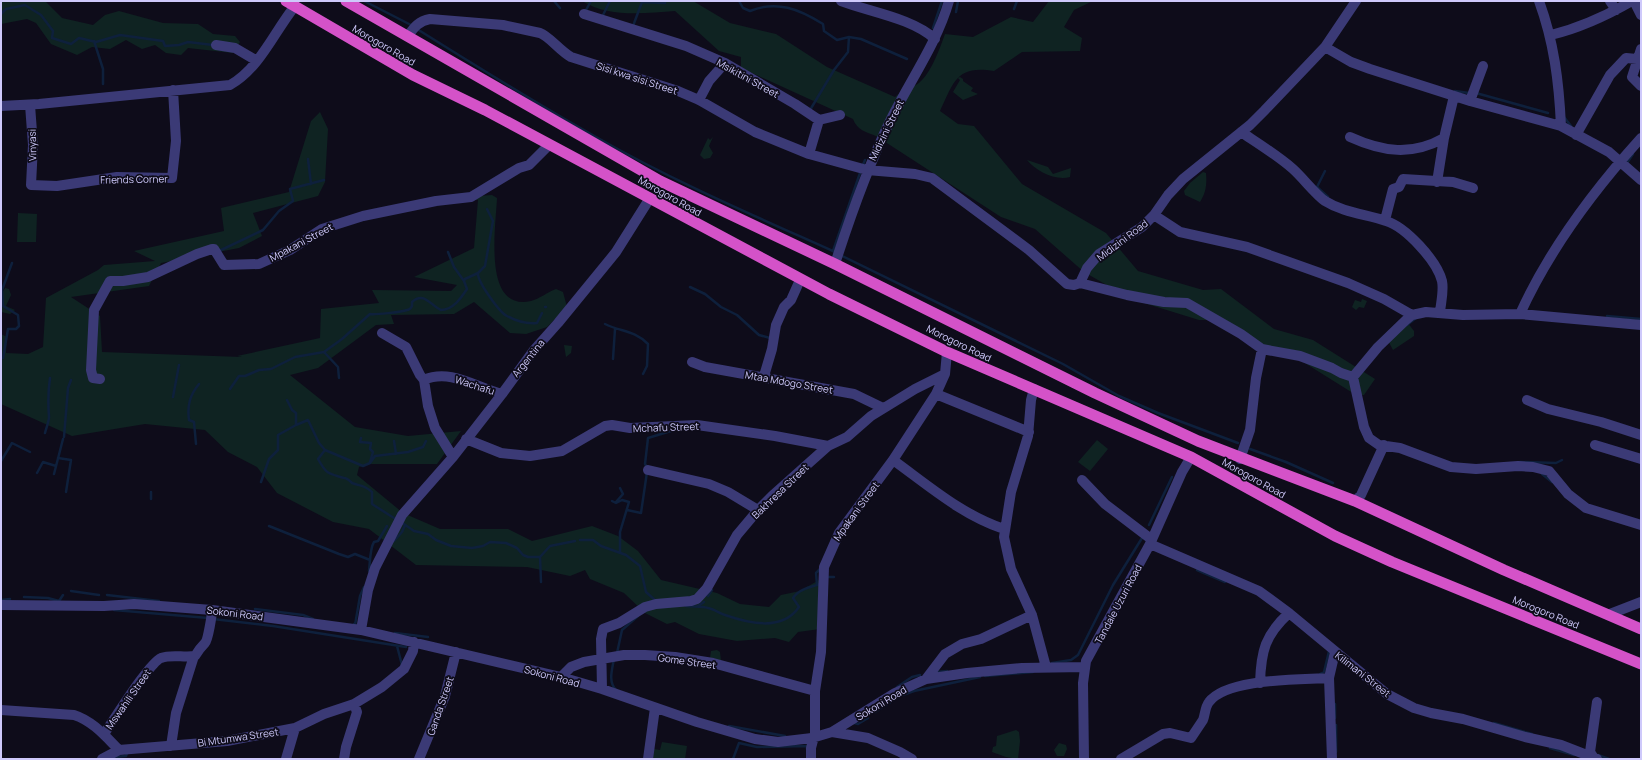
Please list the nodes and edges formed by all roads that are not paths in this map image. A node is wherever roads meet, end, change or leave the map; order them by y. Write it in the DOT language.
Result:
graph roads {
  1 [pos="346,1"];
  2 [pos="841,1"];
  3 [pos="949,1"];
  4 [pos="1356,1"];
  5 [pos="1539,1"];
  6 [pos="1610,1"];
  7 [pos="1633,1"];
  8 [pos="290,4"];
  9 [pos="1616,10"];
  10 [pos="584,14"];
  11 [pos="1641,15"];
  12 [pos="1551,35"];
  13 [pos="408,36"];
  14 [pos="935,39"];
  15 [pos="216,45"];
  16 [pos="1325,47"];
  17 [pos="1641,48"];
  18 [pos="1637,59"];
  19 [pos="257,61"];
  20 [pos="725,63"];
  21 [pos="1483,66"];
  22 [pos="1641,86"];
  23 [pos="174,90"];
  24 [pos="1454,96"];
  25 [pos="699,100"];
  26 [pos="1470,101"];
  27 [pos="30,105"];
  28 [pos="1,106"];
  29 [pos="840,115"];
  30 [pos="819,120"];
  31 [pos="1561,126"];
  32 [pos="1241,132"];
  33 [pos="1576,134"];
  34 [pos="1350,137"];
  35 [pos="1444,138"];
  36 [pos="1641,138"];
  37 [pos="549,145"];
  38 [pos="809,154"];
  39 [pos="1620,161"];
  40 [pos="867,170"];
  41 [pos="1641,180"];
  42 [pos="1437,182"];
  43 [pos="32,185"];
  44 [pos="1473,188"];
  45 [pos="650,198"];
  46 [pos="1154,215"];
  47 [pos="1385,220"];
  48 [pos="835,264"];
  49 [pos="800,280"];
  50 [pos="1080,283"];
  51 [pos="1440,312"];
  52 [pos="1520,314"];
  53 [pos="1412,315"];
  54 [pos="1641,325"];
  55 [pos="382,333"];
  56 [pos="1262,349"];
  57 [pos="947,352"];
  58 [pos="692,362"];
  59 [pos="945,374"];
  60 [pos="764,376"];
  61 [pos="1353,377"];
  62 [pos="100,379"];
  63 [pos="424,380"];
  64 [pos="1034,389"];
  65 [pos="502,394"];
  66 [pos="936,394"];
  67 [pos="1527,400"];
  68 [pos="884,408"];
  69 [pos="1029,432"];
  70 [pos="1641,435"];
  71 [pos="466,439"];
  72 [pos="1384,445"];
  73 [pos="1595,445"];
  74 [pos="828,446"];
  75 [pos="1191,457"];
  76 [pos="452,458"];
  77 [pos="1240,458"];
  78 [pos="1641,459"];
  79 [pos="893,460"];
  80 [pos="648,470"];
  81 [pos="1082,480"];
  82 [pos="1354,501"];
  83 [pos="758,510"];
  84 [pos="1641,525"];
  85 [pos="1004,529"];
  86 [pos="1150,541"];
  87 [pos="1641,602"];
  88 [pos="1,605"];
  89 [pos="212,610"];
  90 [pos="1289,612"];
  91 [pos="1610,614"];
  92 [pos="1032,615"];
  93 [pos="361,630"];
  94 [pos="1641,630"];
  95 [pos="414,642"];
  96 [pos="456,652"];
  97 [pos="1335,652"];
  98 [pos="194,656"];
  99 [pos="601,659"];
  100 [pos="1641,664"];
  101 [pos="1046,667"];
  102 [pos="1085,667"];
  103 [pos="561,677"];
  104 [pos="1329,678"];
  105 [pos="926,679"];
  106 [pos="1260,682"];
  107 [pos="602,689"];
  108 [pos="815,691"];
  109 [pos="1597,702"];
  110 [pos="354,704"];
  111 [pos="655,708"];
  112 [pos="1,710"];
  113 [pos="294,728"];
  114 [pos="832,732"];
  115 [pos="104,734"];
  116 [pos="812,738"];
  117 [pos="171,746"];
  118 [pos="119,750"];
  119 [pos="102,759"];
  120 [pos="286,759"];
  121 [pos="344,759"];
  122 [pos="419,759"];
  123 [pos="648,759"];
  124 [pos="811,759"];
  125 [pos="912,759"];
  126 [pos="1084,759"];
  127 [pos="1121,759"];
  128 [pos="1332,759"];
  129 [pos="1594,759"];
  1 -- 13 [label="highway, Morogoro Road"];
  2 -- 14 [label="street"];
  3 -- 14 [label="street, Midizini Street"];
  4 -- 16 [label="street, Midizini Road"];
  5 -- 12 [label="street"];
  6 -- 9 [label="street"];
  7 -- 9 [label="street"];
  7 -- 11 [label="street"];
  8 -- 19 [label="street"];
  8 -- 37 [label="highway, Morogoro Road"];
  9 -- 12 [label="street"];
  10 -- 20 [label="street, Msikitini Street"];
  12 -- 31 [label="street"];
  13 -- 25 [label="street, Sisi kwa sisi Street"];
  13 -- 48 [label="highway, Morogoro Road"];
  14 -- 40 [label="street, Midizini Street"];
  15 -- 19 [label="street"];
  16 -- 24 [label="street"];
  16 -- 32 [label="street, Midizini Road"];
  17 -- 18 [label="street"];
  18 -- 22 [label="street"];
  18 -- 33 [label="street"];
  19 -- 23 [label="street"];
  20 -- 25 [label="street"];
  20 -- 30 [label="street, Msikitini Street"];
  21 -- 26 [label="street"];
  23 -- 27 [label="street"];
  23 -- 43 [label="street, Friends Corner"];
  24 -- 26 [label="street"];
  24 -- 35 [label="street"];
  25 -- 38 [label="street, Sisi kwa sisi Street"];
  26 -- 31 [label="street"];
  27 -- 28 [label="street"];
  27 -- 43 [label="street, Vinyasi"];
  29 -- 30 [label="street"];
  30 -- 38 [label="street"];
  31 -- 33 [label="street"];
  32 -- 46 [label="street, Midizini Road"];
  32 -- 47 [label="street"];
  33 -- 39 [label="street"];
  34 -- 35 [label="street"];
  35 -- 42 [label="street"];
  36 -- 39 [label="street"];
  37 -- 45 [label="highway, Morogoro Road"];
  37 -- 62 [label="street, Mpakani Street"];
  38 -- 40 [label="street, Sisi kwa sisi Street"];
  39 -- 41 [label="street"];
  39 -- 52 [label="street"];
  40 -- 48 [label="street, Midizini Street"];
  40 -- 50 [label="street"];
  42 -- 44 [label="street"];
  42 -- 47 [label="street"];
  45 -- 49 [label="highway, Morogoro Road"];
  45 -- 65 [label="street, Argentina"];
  46 -- 50 [label="street, Midizini Road"];
  46 -- 53 [label="street"];
  47 -- 51 [label="street"];
  48 -- 77 [label="highway, Morogoro Road"];
  49 -- 57 [label="highway, Morogoro Road"];
  49 -- 60 [label="street"];
  50 -- 56 [label="street"];
  51 -- 52 [label="street"];
  51 -- 53 [label="street"];
  52 -- 54 [label="street"];
  53 -- 61 [label="street"];
  55 -- 63 [label="street"];
  56 -- 61 [label="street"];
  56 -- 77 [label="street"];
  57 -- 59 [label="street, Mpakani Street"];
  57 -- 64 [label="highway, Morogoro Road"];
  58 -- 60 [label="street, Mtaa Mdogo Street"];
  59 -- 66 [label="street, Mpakani Street"];
  59 -- 68 [label="street, Bakhresa Street"];
  60 -- 68 [label="street, Mtaa Mdogo Street"];
  61 -- 72 [label="street"];
  63 -- 65 [label="street, Wachafu"];
  63 -- 76 [label="street"];
  64 -- 69 [label="street"];
  64 -- 75 [label="highway, Morogoro Road"];
  65 -- 71 [label="street, Argentina"];
  66 -- 69 [label="street"];
  66 -- 79 [label="street, Mpakani Street"];
  67 -- 70 [label="street"];
  68 -- 74 [label="street, Bakhresa Street"];
  69 -- 85 [label="street"];
  71 -- 74 [label="street, Mchafu Street"];
  71 -- 76 [label="street, Argentina"];
  72 -- 82 [label="street"];
  72 -- 84 [label="street"];
  73 -- 78 [label="street"];
  74 -- 83 [label="street, Bakhresa Street"];
  75 -- 86 [label="street, Tandale Uzuri Road"];
  75 -- 100 [label="highway, Morogoro Road"];
  76 -- 93 [label="street, Argentina"];
  77 -- 82 [label="highway, Morogoro Road"];
  79 -- 85 [label="street"];
  79 -- 108 [label="street, Mpakani Street"];
  80 -- 83 [label="street"];
  81 -- 86 [label="street, Kilimani Street"];
  82 -- 91 [label="highway, Morogoro Road"];
  83 -- 99 [label="street, Bakhresa Street"];
  85 -- 92 [label="street"];
  86 -- 90 [label="street, Kilimani Street"];
  86 -- 102 [label="street, Tandale Uzuri Road"];
  87 -- 91 [label="street"];
  88 -- 89 [label="street, Sokoni Road"];
  89 -- 93 [label="street, Sokoni Road"];
  89 -- 98 [label="street"];
  90 -- 97 [label="street, Kilimani Street"];
  90 -- 106 [label="street"];
  91 -- 94 [label="highway, Morogoro Road"];
  92 -- 101 [label="street"];
  92 -- 105 [label="street"];
  93 -- 95 [label="street, Sokoni Road"];
  95 -- 96 [label="street, Sokoni Road"];
  95 -- 110 [label="street, Bi Mtumwa Street"];
  96 -- 103 [label="street, Sokoni Road"];
  96 -- 122 [label="street, Ganda Street"];
  97 -- 104 [label="street"];
  97 -- 129 [label="street, Kilimani Street"];
  98 -- 115 [label="street, Mswahili Street"];
  98 -- 117 [label="street"];
  99 -- 103 [label="street, Gome Street"];
  99 -- 107 [label="street, Bakhresa Street"];
  99 -- 108 [label="street, Gome Street"];
  101 -- 102 [label="street, Sokoni Road"];
  101 -- 105 [label="street, Sokoni Road"];
  102 -- 126 [label="street, Tandale Uzuri Road"];
  103 -- 107 [label="street, Sokoni Road"];
  104 -- 106 [label="street"];
  104 -- 128 [label="street"];
  105 -- 114 [label="street, Sokoni Road"];
  106 -- 127 [label="street"];
  107 -- 111 [label="street, Sokoni Road"];
  108 -- 116 [label="street, Mpakani Street"];
  109 -- 129 [label="street"];
  110 -- 113 [label="street, Bi Mtumwa Street"];
  110 -- 121 [label="street"];
  111 -- 116 [label="street, Sokoni Road"];
  111 -- 123 [label="street"];
  112 -- 115 [label="street"];
  113 -- 117 [label="street, Bi Mtumwa Street"];
  113 -- 120 [label="street"];
  114 -- 116 [label="street, Sokoni Road"];
  114 -- 125 [label="street"];
  115 -- 118 [label="street"];
  116 -- 124 [label="street, Mpakani Street"];
  117 -- 118 [label="street, Bi Mtumwa Street"];
  118 -- 119 [label="street, Bi Mtumwa Street"];
}
